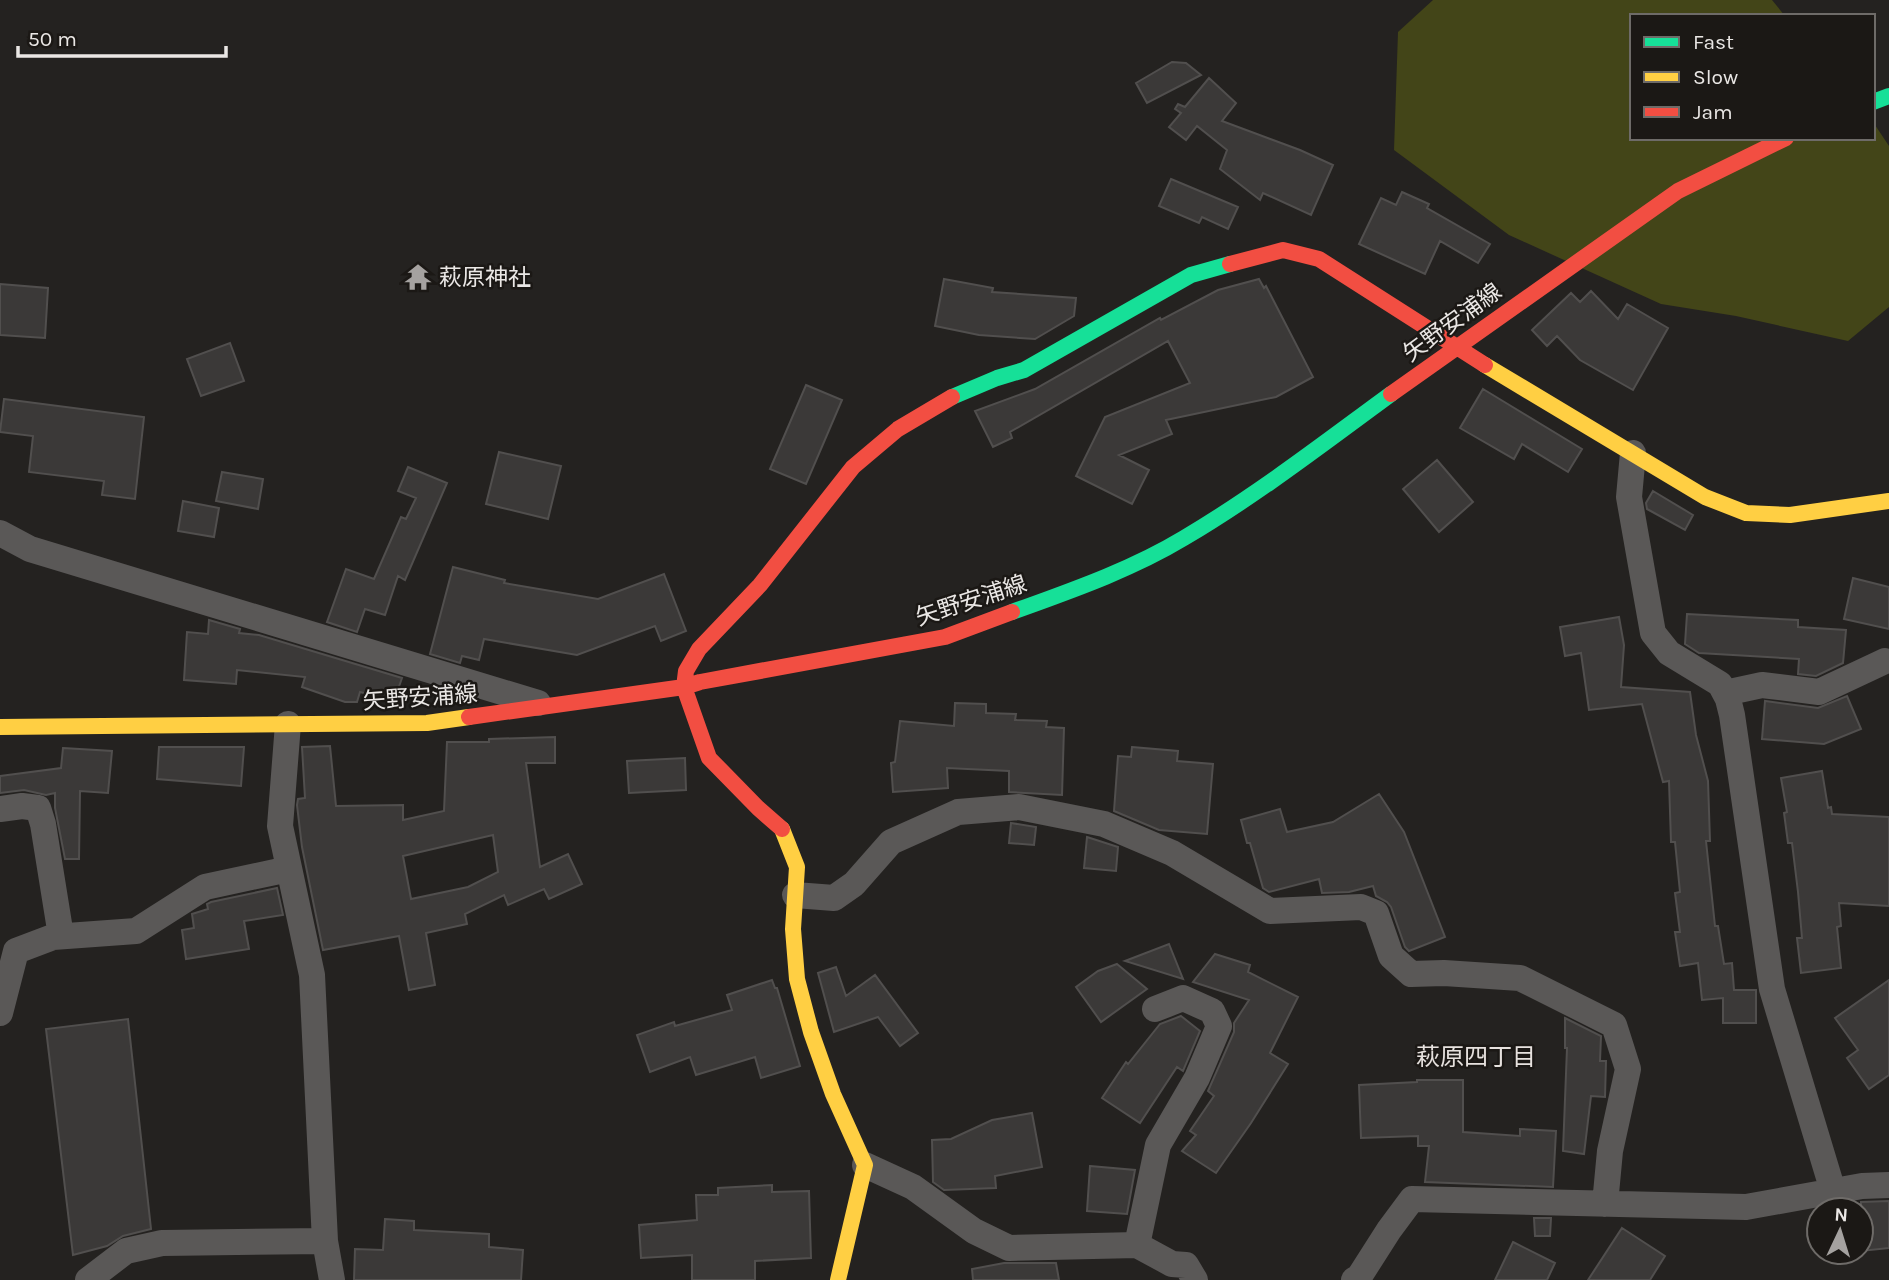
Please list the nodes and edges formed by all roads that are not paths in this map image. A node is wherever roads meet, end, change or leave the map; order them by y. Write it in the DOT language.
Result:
graph roads {
  1 [pos="1782,140"];
  2 [pos="1455,347"];
  3 [pos="1633,453"];
  4 [pos="1889,501"];
  5 [pos="0,533"];
  6 [pos="1885,661"];
  7 [pos="684,687"];
  8 [pos="1725,693"];
  9 [pos="552,707"];
  10 [pos="288,724"];
  11 [pos="0,727"];
  12 [pos="0,809"];
  13 [pos="289,869"];
  14 [pos="796,895"];
  15 [pos="61,936"];
  16 [pos="1155,1009"];
  17 [pos="0,1013"];
  18 [pos="865,1165"];
  19 [pos="1889,1185"];
  20 [pos="1833,1191"];
  21 [pos="1605,1205"];
  22 [pos="325,1241"];
  23 [pos="1137,1245"];
  24 [pos="88,1280"];
  25 [pos="332,1280"];
  26 [pos="838,1280"];
  27 [pos="1195,1280"];
  28 [pos="1354,1280"];
  1 -- 2 [label="street, 矢野安浦線"];
  2 -- 3 [label="street"];
  2 -- 7 [label="street, 矢野安浦線"];
  2 -- 7 [label="street"];
  3 -- 4 [label="street"];
  3 -- 8 [label="street"];
  5 -- 9 [label="street"];
  6 -- 8 [label="street"];
  7 -- 9 [label="street, 矢野安浦線"];
  7 -- 14 [label="street"];
  8 -- 20 [label="street"];
  9 -- 10 [label="street, 矢野安浦線"];
  10 -- 11 [label="street, 矢野安浦線"];
  10 -- 13 [label="street"];
  12 -- 15 [label="street"];
  13 -- 15 [label="street"];
  13 -- 22 [label="street"];
  14 -- 18 [label="street"];
  14 -- 21 [label="street"];
  15 -- 17 [label="street"];
  16 -- 23 [label="street"];
  18 -- 23 [label="street"];
  18 -- 26 [label="street"];
  19 -- 20 [label="street"];
  20 -- 21 [label="street"];
  21 -- 28 [label="street"];
  22 -- 24 [label="street"];
  22 -- 25 [label="street"];
  23 -- 27 [label="street"];
}
